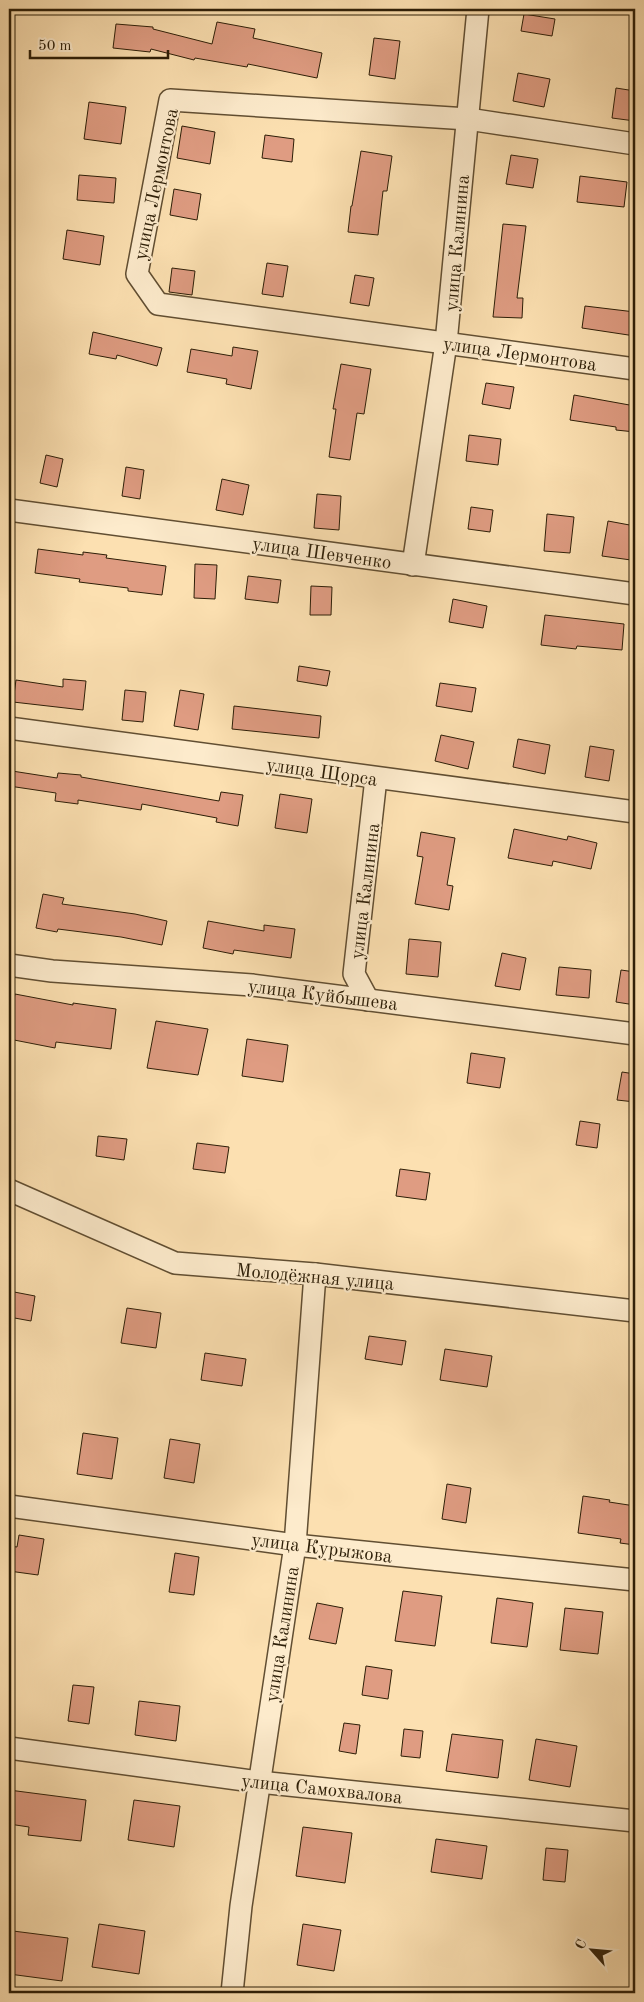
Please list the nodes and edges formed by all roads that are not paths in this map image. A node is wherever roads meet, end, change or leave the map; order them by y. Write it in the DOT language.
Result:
graph roads {
  1 [pos="478,9"];
  2 [pos="468,120"];
  3 [pos="635,144"];
  4 [pos="446,343"];
  5 [pos="635,369"];
  6 [pos="9,510"];
  7 [pos="413,565"];
  8 [pos="635,594"];
  9 [pos="9,728"];
  10 [pos="376,778"];
  11 [pos="635,812"];
  12 [pos="9,965"];
  13 [pos="368,1000"];
  14 [pos="635,1034"];
  15 [pos="9,1190"];
  16 [pos="314,1274"];
  17 [pos="635,1311"];
  18 [pos="9,1506"];
  19 [pos="295,1545"];
  20 [pos="635,1580"];
  21 [pos="9,1748"];
  22 [pos="259,1782"];
  23 [pos="635,1821"];
  24 [pos="232,1993"];
  1 -- 2 [label="street, улица Калинина"];
  2 -- 3 [label="street, улица Лермонтова"];
  2 -- 4 [label="street, улица Калинина"];
  2 -- 4 [label="street, улица Лермонтова"];
  4 -- 5 [label="street, улица Лермонтова"];
  4 -- 7 [label="street, улица Калинина"];
  6 -- 7 [label="street, улица Шевченко"];
  7 -- 8 [label="street, улица Шевченко"];
  9 -- 10 [label="street, улица Щорса"];
  10 -- 11 [label="street, улица Щорса"];
  10 -- 13 [label="street, улица Калинина"];
  12 -- 13 [label="street, улица Куйбышева"];
  13 -- 14 [label="street, улица Куйбышева"];
  15 -- 16 [label="street, Молодёжная улица"];
  16 -- 17 [label="street, Молодёжная улица"];
  16 -- 19 [label="street, улица Калинина"];
  18 -- 19 [label="street, улица Курыжова"];
  19 -- 20 [label="street, улица Курыжова"];
  19 -- 22 [label="street, улица Калинина"];
  21 -- 22 [label="street, улица Самохвалова"];
  22 -- 23 [label="street, улица Самохвалова"];
  22 -- 24 [label="street, улица Калинина"];
}
